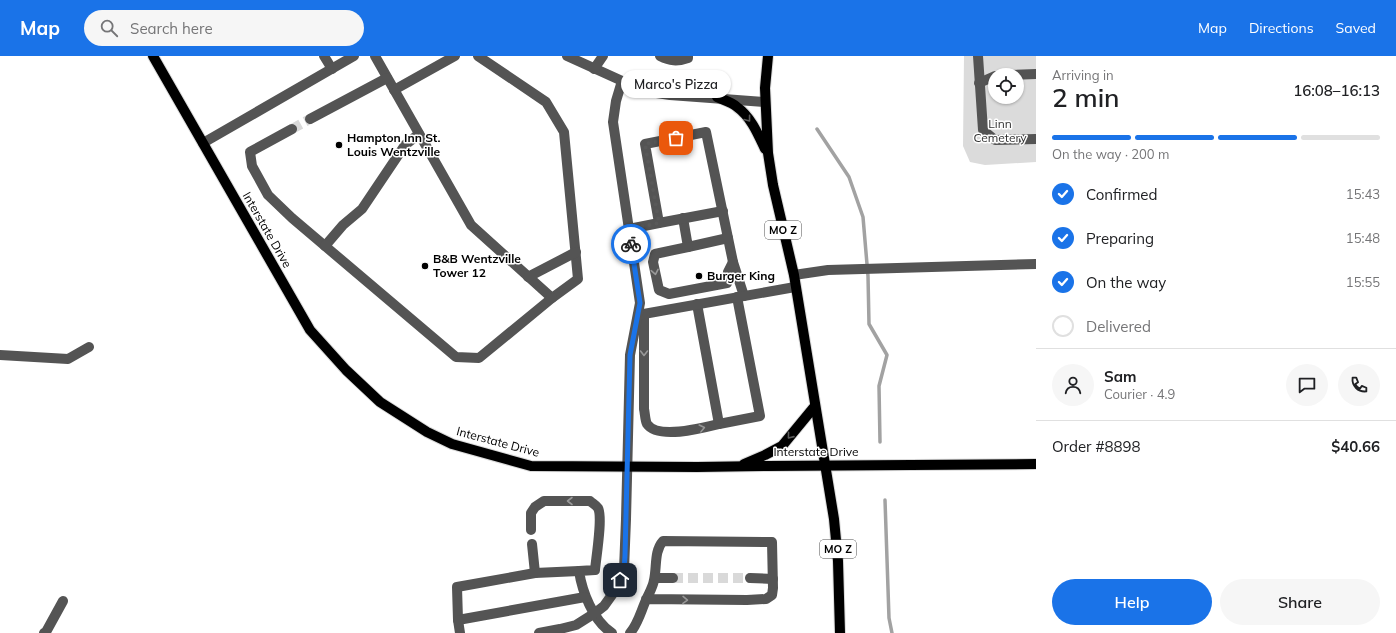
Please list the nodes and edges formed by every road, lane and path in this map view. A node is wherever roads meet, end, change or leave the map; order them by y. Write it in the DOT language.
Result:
graph roads {
  1 [pos="153,56"];
  2 [pos="324,56"];
  3 [pos="354,56"];
  4 [pos="375,56"];
  5 [pos="455,56"];
  6 [pos="478,56"];
  7 [pos="567,56"];
  8 [pos="603,56"];
  9 [pos="660,56"];
  10 [pos="688,56"];
  11 [pos="768,56"];
  12 [pos="978,56"];
  13 [pos="332,69"];
  14 [pos="594,69"];
  15 [pos="1024,74"];
  16 [pos="1036,74"];
  17 [pos="387,78"];
  18 [pos="988,79"];
  19 [pos="622,81"];
  20 [pos="979,83"];
  21 [pos="394,90"];
  22 [pos="717,97"];
  23 [pos="766,102"];
  24 [pos="310,119"];
  25 [pos="292,129"];
  26 [pos="419,134"];
  27 [pos="1036,139"];
  28 [pos="203,143"];
  29 [pos="768,153"];
  30 [pos="723,211"];
  31 [pos="683,218"];
  32 [pos="659,223"];
  33 [pos="629,229"];
  34 [pos="728,238"];
  35 [pos="325,246"];
  36 [pos="688,247"];
  37 [pos="576,252"];
  38 [pos="733,262"];
  39 [pos="1036,264"];
  40 [pos="794,275"];
  41 [pos="528,277"];
  42 [pos="796,287"];
  43 [pos="741,297"];
  44 [pos="552,298"];
  45 [pos="697,304"];
  46 [pos="641,314"];
  47 [pos="89,347"];
  48 [pos="0,355"];
  49 [pos="815,406"];
  50 [pos="719,424"];
  51 [pos="1036,464"];
  52 [pos="738,466"];
  53 [pos="825,466"];
  54 [pos="627,468"];
  55 [pos="531,530"];
  56 [pos="532,544"];
  57 [pos="580,570"];
  58 [pos="535,573"];
  59 [pos="655,578"];
  60 [pos="673,578"];
  61 [pos="750,578"];
  62 [pos="773,579"];
  63 [pos="585,597"];
  64 [pos="646,599"];
  65 [pos="63,601"];
  66 [pos="595,613"];
  67 [pos="458,620"];
  68 [pos="44,633"];
  69 [pos="460,633"];
  70 [pos="539,633"];
  71 [pos="612,633"];
  72 [pos="630,633"];
  73 [pos="840,633"];
  1 -- 28 [label="main road, Interstate Drive"];
  2 -- 13 [label="street"];
  3 -- 13 [label="street"];
  4 -- 17 [label="street"];
  5 -- 21 [label="street"];
  6 -- 37 [label="street"];
  7 -- 14 [label="street"];
  8 -- 14 [label="street"];
  9 -- 10 [label="street"];
  11 -- 23 [label="main road, MO Z"];
  12 -- 20 [label="street"];
  13 -- 28 [label="street"];
  14 -- 19 [label="street"];
  15 -- 16 [label="street"];
  17 -- 21 [label="street"];
  17 -- 24 [label="street"];
  18 -- 20 [label="street"];
  19 -- 22 [label="street"];
  19 -- 33 [label="street"];
  20 -- 27 [label="street"];
  21 -- 26 [label="street"];
  22 -- 23 [label="street"];
  22 -- 29 [label="main road, one-way"];
  23 -- 29 [label="main road, MO Z"];
  25 -- 35 [label="street"];
  26 -- 35 [label="street"];
  26 -- 41 [label="street"];
  28 -- 54 [label="main road, Interstate Drive"];
  29 -- 40 [label="main road, MO Z"];
  30 -- 31 [label="street"];
  30 -- 32 [label="street"];
  30 -- 34 [label="street"];
  31 -- 32 [label="street"];
  31 -- 36 [label="street"];
  32 -- 33 [label="street"];
  33 -- 46 [label="street"];
  34 -- 36 [label="street"];
  34 -- 38 [label="street"];
  35 -- 44 [label="street"];
  36 -- 38 [label="street, one-way"];
  37 -- 41 [label="street"];
  37 -- 44 [label="street"];
  38 -- 43 [label="street"];
  39 -- 40 [label="street"];
  40 -- 42 [label="main road, MO Z"];
  41 -- 44 [label="street"];
  42 -- 43 [label="street"];
  42 -- 49 [label="main road, MO Z"];
  43 -- 45 [label="street"];
  43 -- 50 [label="street"];
  45 -- 46 [label="street"];
  45 -- 50 [label="street"];
  46 -- 50 [label="street, one-way"];
  46 -- 54 [label="street"];
  47 -- 48 [label="street"];
  49 -- 52 [label="main road, one-way"];
  49 -- 53 [label="main road, MO Z"];
  51 -- 53 [label="main road, Interstate Drive"];
  52 -- 53 [label="main road, Interstate Drive"];
  52 -- 54 [label="main road, Interstate Drive"];
  53 -- 73 [label="main road, MO Z"];
  54 -- 66 [label="street"];
  57 -- 55 [label="street, one-way"];
  56 -- 58 [label="street"];
  57 -- 58 [label="street"];
  57 -- 63 [label="street"];
  58 -- 67 [label="street"];
  59 -- 60 [label="street"];
  59 -- 62 [label="street"];
  59 -- 64 [label="street"];
  61 -- 62 [label="street"];
  64 -- 62 [label="street, one-way"];
  63 -- 66 [label="street"];
  63 -- 67 [label="street"];
  64 -- 72 [label="street"];
  65 -- 68 [label="street"];
  66 -- 70 [label="street"];
  66 -- 71 [label="street"];
  67 -- 69 [label="street"];
}
